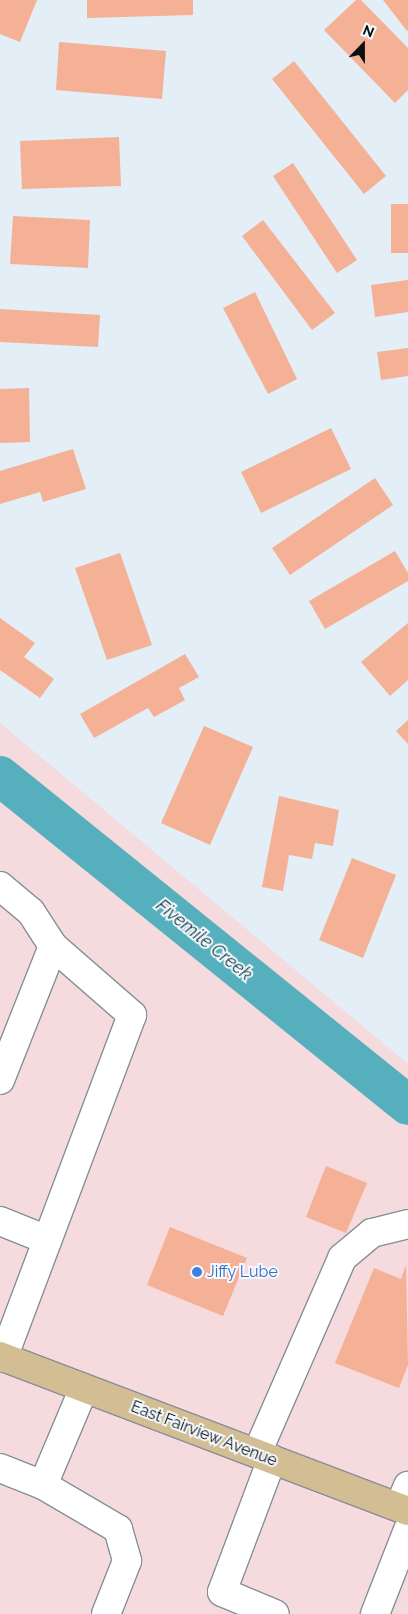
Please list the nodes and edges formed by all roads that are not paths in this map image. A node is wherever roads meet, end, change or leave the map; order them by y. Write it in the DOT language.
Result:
graph roads {
  1 [pos="0,886"];
  2 [pos="53,946"];
  3 [pos="0,1080"];
  4 [pos="0,1221"];
  5 [pos="408,1224"];
  6 [pos="47,1240"];
  7 [pos="2,1357"];
  8 [pos="84,1388"];
  9 [pos="265,1456"];
  10 [pos="0,1468"];
  11 [pos="43,1485"];
  12 [pos="406,1508"];
  13 [pos="106,1614"];
  14 [pos="275,1614"];
  15 [pos="375,1614"];
  1 -- 2 [label="lane"];
  2 -- 3 [label="lane"];
  2 -- 6 [label="lane"];
  4 -- 6 [label="lane"];
  5 -- 9 [label="lane"];
  6 -- 7 [label="lane"];
  7 -- 8 [label="main road, East Fairview Avenue"];
  8 -- 9 [label="main road, East Fairview Avenue"];
  8 -- 11 [label="lane"];
  9 -- 12 [label="main road, East Fairview Avenue"];
  9 -- 14 [label="lane"];
  10 -- 11 [label="lane"];
  11 -- 13 [label="lane"];
  12 -- 15 [label="lane"];
}
